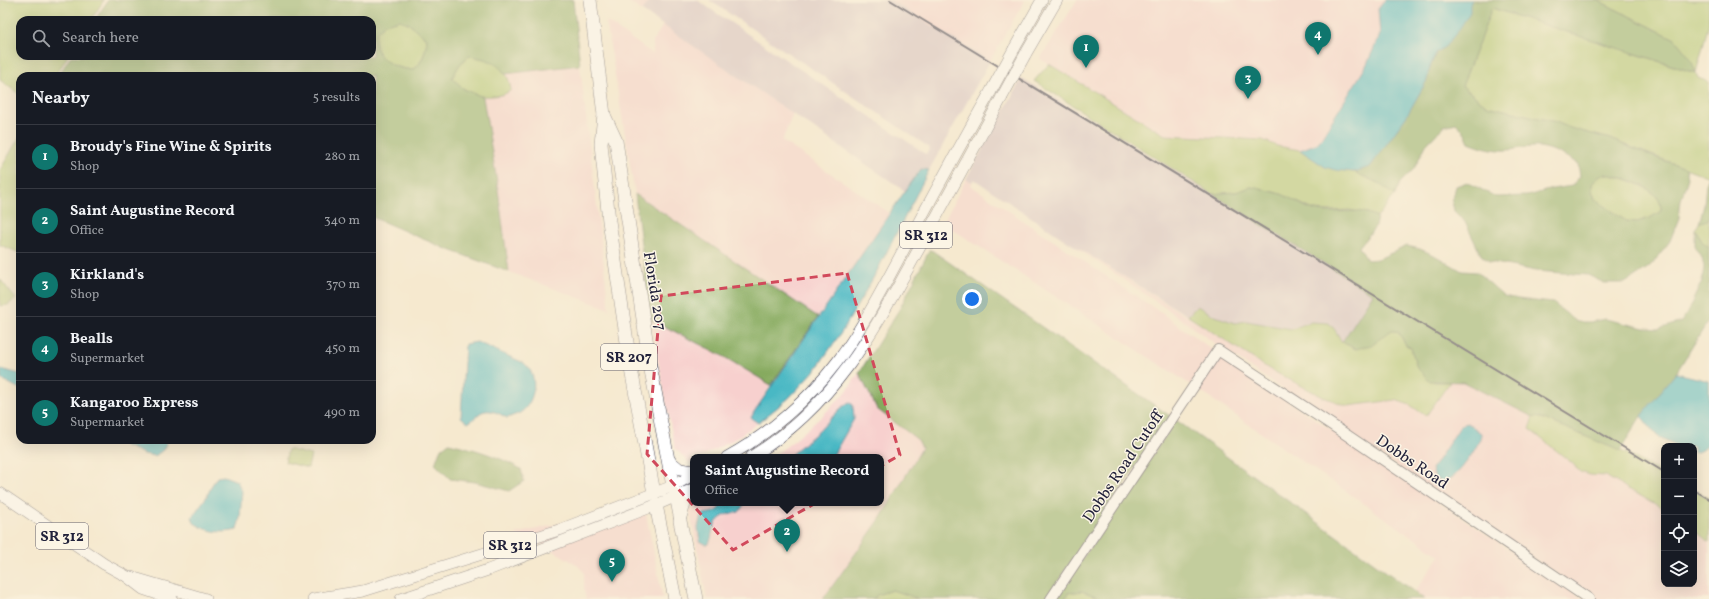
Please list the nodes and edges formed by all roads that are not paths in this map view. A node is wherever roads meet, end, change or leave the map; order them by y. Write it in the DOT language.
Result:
graph roads {
  1 [pos="590,0"];
  2 [pos="1042,0"];
  3 [pos="1057,0"];
  4 [pos="604,115"];
  5 [pos="865,318"];
  6 [pos="1218,350"];
  7 [pos="846,371"];
  8 [pos="732,454"];
  9 [pos="756,454"];
  10 [pos="668,459"];
  11 [pos="690,471"];
  12 [pos="690,478"];
  13 [pos="690,490"];
  14 [pos="674,491"];
  15 [pos="0,493"];
  16 [pos="690,493"];
  17 [pos="655,499"];
  18 [pos="680,521"];
  19 [pos="126,576"];
  20 [pos="361,595"];
  21 [pos="172,599"];
  22 [pos="206,599"];
  23 [pos="313,599"];
  24 [pos="401,599"];
  25 [pos="675,599"];
  26 [pos="696,599"];
  27 [pos="1051,599"];
  28 [pos="1588,599"];
  1 -- 4 [label="highway, SR 207"];
  2 -- 5 [label="main road, SR 312, bridge"];
  3 -- 7 [label="main road, SR 312, bridge"];
  4 -- 10 [label="highway, Florida 207 / SR 207"];
  4 -- 17 [label="highway, SR 207"];
  5 -- 7 [label="main road"];
  5 -- 8 [label="main road, SR 312"];
  6 -- 27 [label="street, Dobbs Road Cutoff"];
  6 -- 28 [label="street, Dobbs Road"];
  7 -- 9 [label="main road, SR 312"];
  10 -- 11 [label="main road"];
  10 -- 14 [label="highway, Florida 207 / SR 207"];
  12 -- 14 [label="main road, SR 312"];
  13 -- 14 [label="main road, SR 312"];
  14 -- 17 [label="main road, SR 312"];
  14 -- 18 [label="main road, SR 207"];
  15 -- 19 [label="main road, SR 312"];
  16 -- 18 [label="main road"];
  17 -- 20 [label="main road, SR 312"];
  17 -- 24 [label="main road, SR 312"];
  17 -- 25 [label="highway, SR 207"];
  18 -- 26 [label="highway, SR 207"];
  19 -- 21 [label="main road, SR 312"];
  19 -- 22 [label="main road, SR 312"];
  20 -- 23 [label="main road, SR 312"];
}
